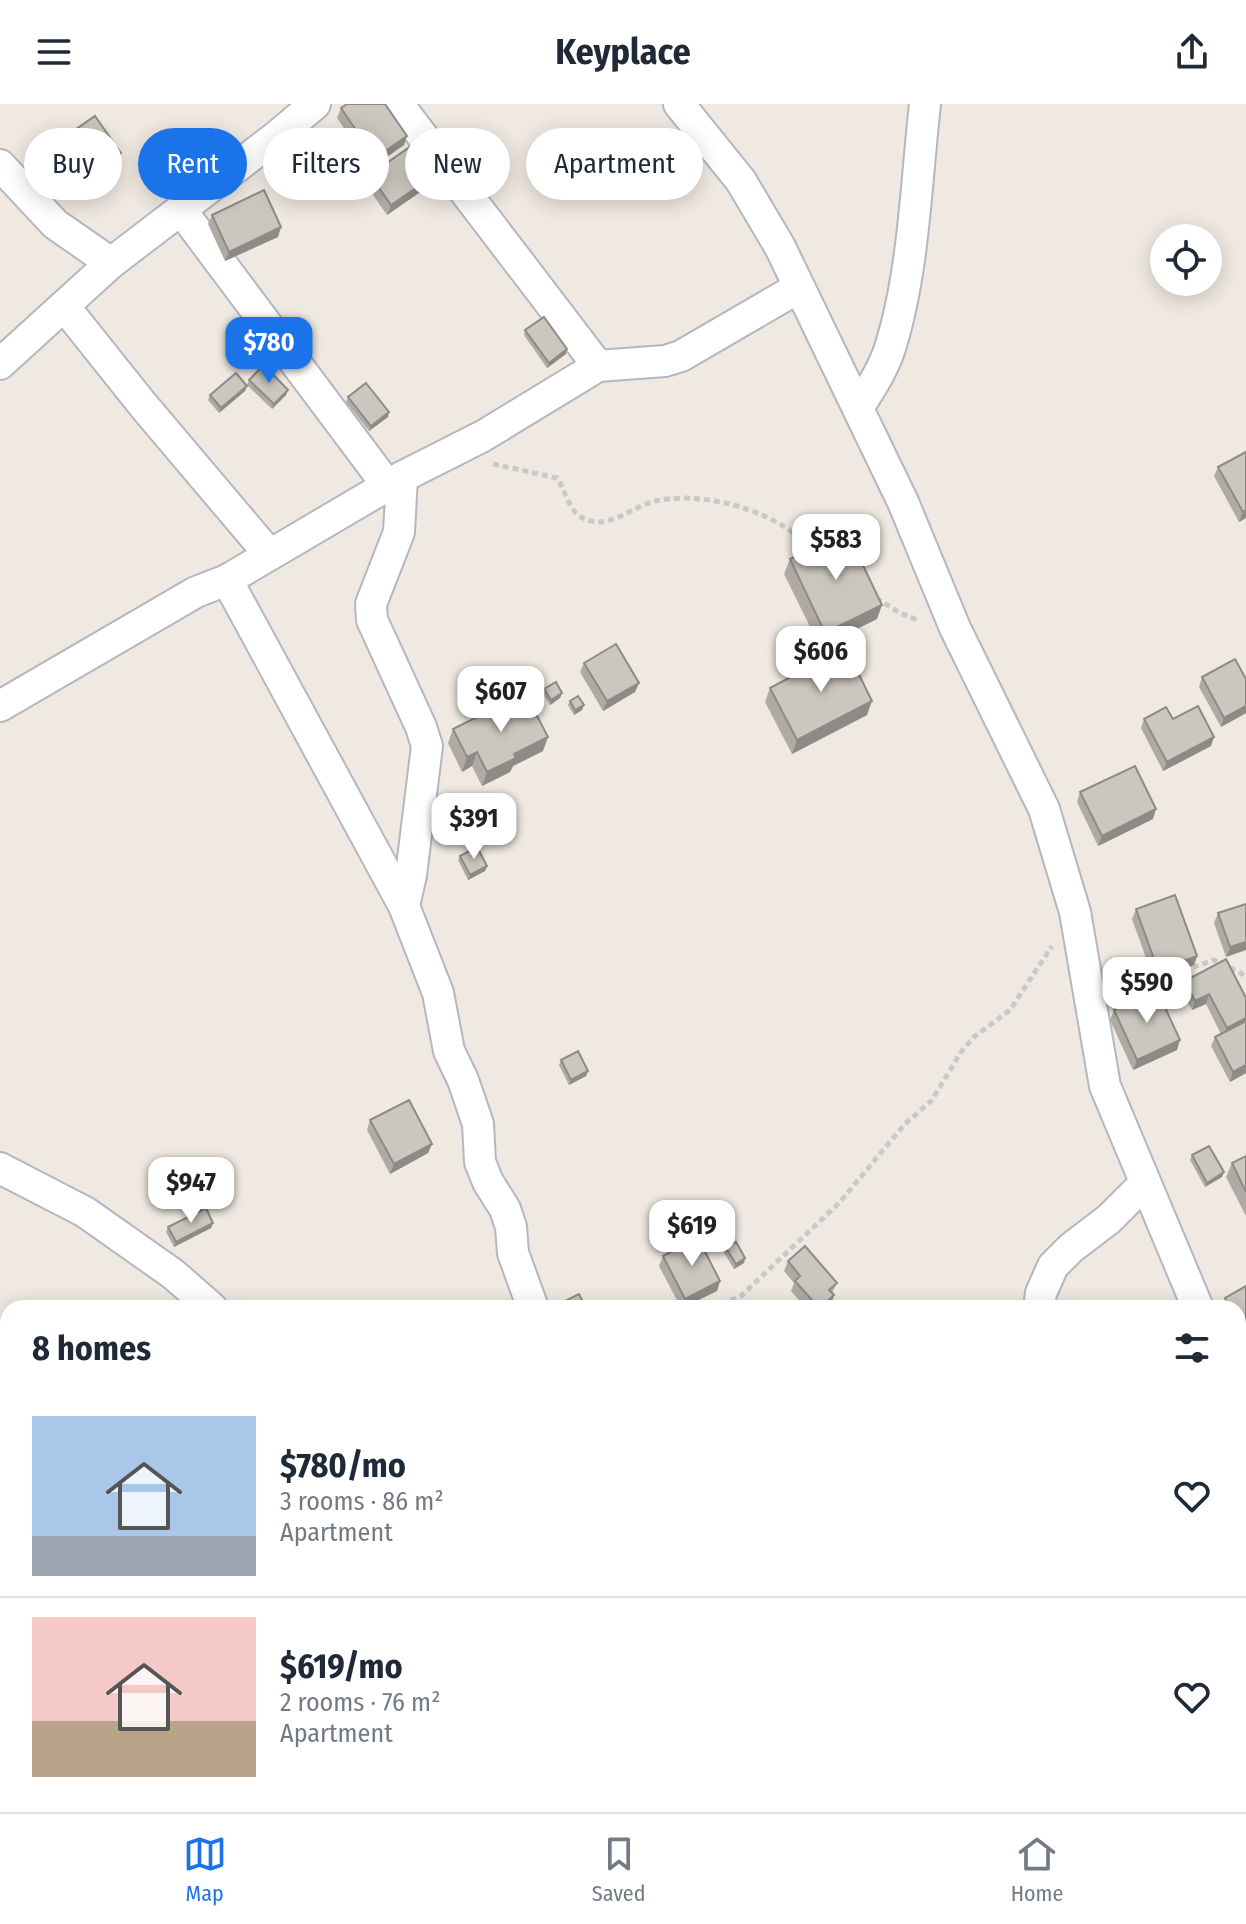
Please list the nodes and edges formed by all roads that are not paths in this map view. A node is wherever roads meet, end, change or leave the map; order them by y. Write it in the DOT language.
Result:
graph roads {
  1 [pos="315,104"];
  2 [pos="398,104"];
  3 [pos="679,104"];
  4 [pos="925,104"];
  5 [pos="0,165"];
  6 [pos="181,210"];
  7 [pos="111,263"];
  8 [pos="798,288"];
  9 [pos="64,306"];
  10 [pos="0,364"];
  11 [pos="598,366"];
  12 [pos="858,408"];
  13 [pos="395,481"];
  14 [pos="269,554"];
  15 [pos="227,580"];
  16 [pos="0,706"];
  17 [pos="404,906"];
  18 [pos="0,1168"];
  19 [pos="1144,1184"];
  20 [pos="203,1300"];
  21 [pos="530,1300"];
  22 [pos="1035,1300"];
  23 [pos="1195,1300"];
  1 -- 6 [label="street"];
  2 -- 11 [label="street"];
  3 -- 8 [label="street"];
  4 -- 12 [label="street"];
  5 -- 7 [label="street"];
  6 -- 7 [label="street"];
  6 -- 13 [label="street"];
  7 -- 9 [label="street"];
  8 -- 11 [label="street"];
  8 -- 12 [label="street"];
  9 -- 10 [label="street"];
  9 -- 14 [label="street"];
  11 -- 13 [label="street"];
  12 -- 19 [label="street"];
  13 -- 14 [label="street"];
  13 -- 17 [label="street"];
  14 -- 15 [label="street"];
  15 -- 16 [label="street"];
  15 -- 17 [label="street"];
  17 -- 21 [label="street"];
  18 -- 20 [label="street"];
  19 -- 22 [label="street"];
  19 -- 23 [label="street"];
}
